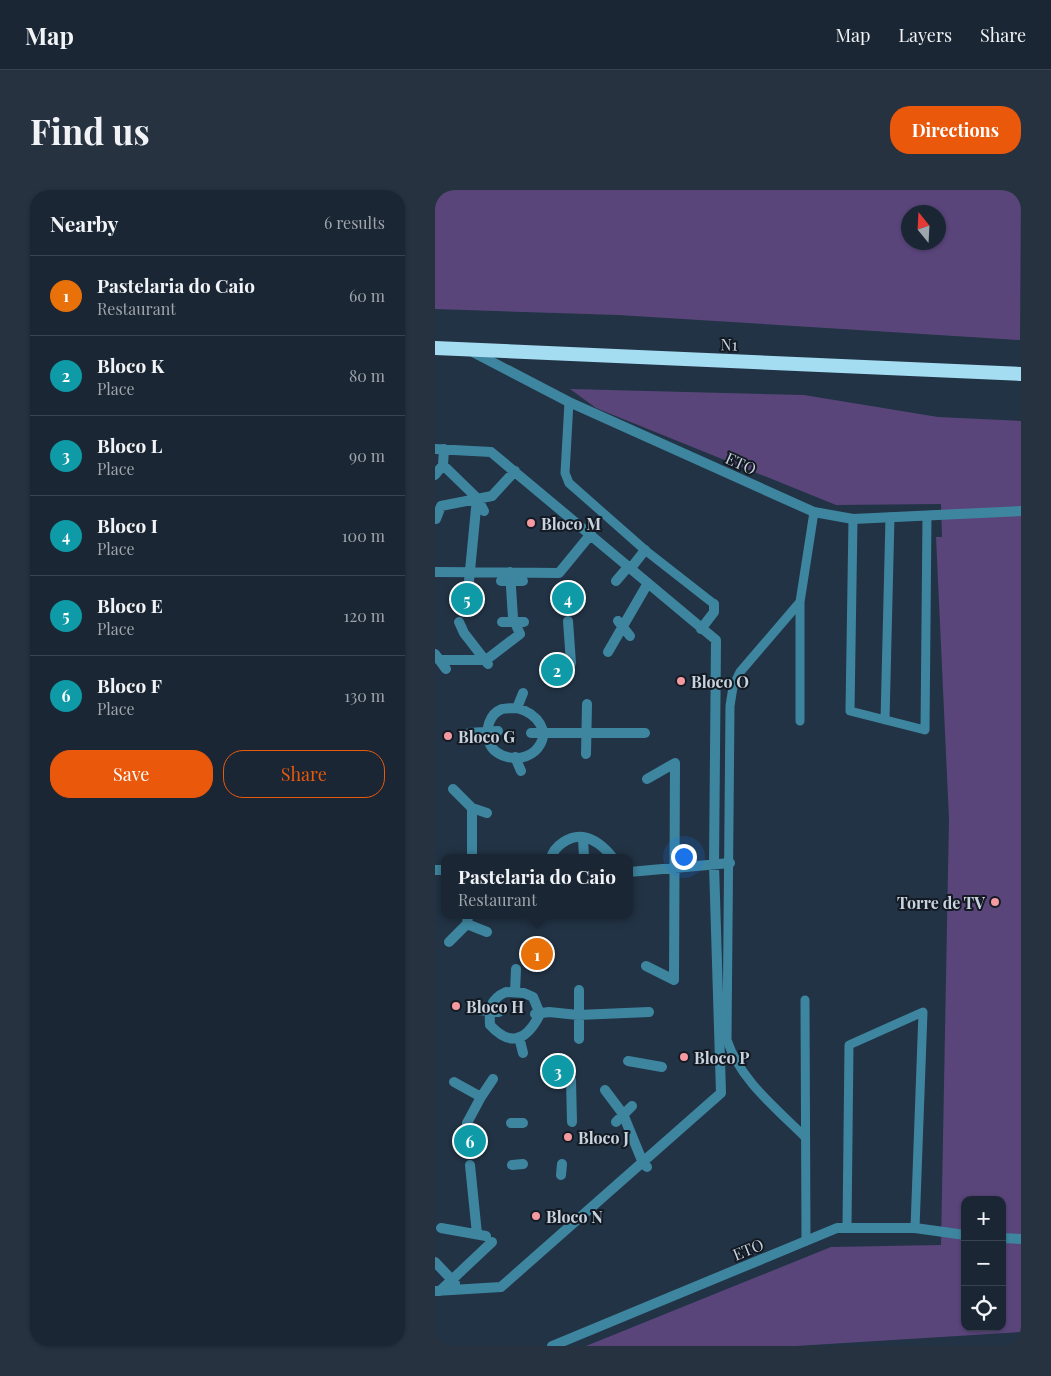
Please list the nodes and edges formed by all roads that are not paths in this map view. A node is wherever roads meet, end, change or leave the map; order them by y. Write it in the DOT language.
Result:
graph roads {
  1 [pos="435,348"];
  2 [pos="469,350"];
  3 [pos="1021,374"];
  4 [pos="569,402"];
  5 [pos="439,449"];
  6 [pos="443,466"];
  7 [pos="515,471"];
  8 [pos="435,475"];
  9 [pos="477,498"];
  10 [pos="484,511"];
  11 [pos="1021,511"];
  12 [pos="814,512"];
  13 [pos="927,516"];
  14 [pos="890,517"];
  15 [pos="435,519"];
  16 [pos="853,519"];
  17 [pos="591,534"];
  18 [pos="645,550"];
  19 [pos="629,568"];
  20 [pos="435,572"];
  21 [pos="469,577"];
  22 [pos="507,578"];
  23 [pos="523,581"];
  24 [pos="617,581"];
  25 [pos="648,583"];
  26 [pos="800,602"];
  27 [pos="714,604"];
  28 [pos="568,621"];
  29 [pos="459,622"];
  30 [pos="502,622"];
  31 [pos="519,622"];
  32 [pos="701,629"];
  33 [pos="608,652"];
  34 [pos="437,657"];
  35 [pos="487,662"];
  36 [pos="571,664"];
  37 [pos="447,669"];
  38 [pos="523,693"];
  39 [pos="587,704"];
  40 [pos="517,708"];
  41 [pos="885,720"];
  42 [pos="800,721"];
  43 [pos="498,731"];
  44 [pos="487,732"];
  45 [pos="537,733"];
  46 [pos="587,733"];
  47 [pos="645,733"];
  48 [pos="469,734"];
  49 [pos="586,754"];
  50 [pos="515,757"];
  51 [pos="521,771"];
  52 [pos="647,779"];
  53 [pos="453,789"];
  54 [pos="472,808"];
  55 [pos="487,813"];
  56 [pos="583,837"];
  57 [pos="472,854"];
  58 [pos="552,854"];
  59 [pos="583,854"];
  60 [pos="610,854"];
  61 [pos="731,863"];
  62 [pos="714,864"];
  63 [pos="675,867"];
  64 [pos="633,872"];
  65 [pos="468,920"];
  66 [pos="487,932"];
  67 [pos="449,942"];
  68 [pos="646,966"];
  69 [pos="516,969"];
  70 [pos="579,990"];
  71 [pos="515,992"];
  72 [pos="805,1000"];
  73 [pos="649,1012"];
  74 [pos="540,1014"];
  75 [pos="578,1015"];
  76 [pos="530,1025"];
  77 [pos="519,1037"];
  78 [pos="579,1039"];
  79 [pos="523,1053"];
  80 [pos="628,1062"];
  81 [pos="662,1067"];
  82 [pos="493,1079"];
  83 [pos="571,1080"];
  84 [pos="454,1082"];
  85 [pos="605,1090"];
  86 [pos="481,1097"];
  87 [pos="717,1098"];
  88 [pos="632,1106"];
  89 [pos="717,1108"];
  90 [pos="620,1118"];
  91 [pos="572,1122"];
  92 [pos="467,1123"];
  93 [pos="511,1123"];
  94 [pos="523,1123"];
  95 [pos="805,1137"];
  96 [pos="470,1165"];
  97 [pos="645,1165"];
  98 [pos="847,1227"];
  99 [pos="441,1228"];
  100 [pos="915,1228"];
  101 [pos="961,1234"];
  102 [pos="485,1237"];
  103 [pos="1006,1238"];
  104 [pos="1021,1239"];
  105 [pos="806,1241"];
  106 [pos="435,1262"];
  107 [pos="451,1279"];
  108 [pos="462,1289"];
  109 [pos="437,1291"];
  110 [pos="552,1346"];
  1 -- 2 [label="highway, N1"];
  2 -- 3 [label="highway, N1"];
  2 -- 4 [label="street, ETO"];
  4 -- 12 [label="street, ETO"];
  4 -- 18 [label="lane"];
  5 -- 6 [label="street"];
  5 -- 7 [label="street"];
  6 -- 8 [label="street"];
  6 -- 9 [label="street"];
  7 -- 9 [label="street"];
  7 -- 17 [label="street"];
  9 -- 10 [label="street"];
  9 -- 15 [label="street"];
  9 -- 21 [label="street"];
  11 -- 13 [label="street, ETO"];
  12 -- 16 [label="street, ETO"];
  12 -- 26 [label="lane"];
  13 -- 14 [label="street, ETO"];
  13 -- 41 [label="lane"];
  14 -- 16 [label="street, ETO"];
  14 -- 41 [label="lane"];
  16 -- 41 [label="lane"];
  17 -- 19 [label="street"];
  17 -- 22 [label="street"];
  18 -- 19 [label="street"];
  18 -- 27 [label="lane"];
  19 -- 24 [label="street"];
  19 -- 25 [label="street"];
  20 -- 21 [label="street"];
  21 -- 22 [label="street"];
  22 -- 23 [label="street"];
  22 -- 31 [label="street"];
  25 -- 32 [label="street"];
  25 -- 33 [label="street"];
  26 -- 42 [label="lane"];
  26 -- 61 [label="lane"];
  27 -- 32 [label="street"];
  28 -- 36 [label="street"];
  29 -- 35 [label="street"];
  30 -- 31 [label="street"];
  31 -- 35 [label="street"];
  32 -- 62 [label="street"];
  34 -- 35 [label="street"];
  34 -- 37 [label="street"];
  38 -- 40 [label="street"];
  39 -- 46 [label="street"];
  40 -- 44 [label="street"];
  40 -- 45 [label="street"];
  43 -- 44 [label="street"];
  44 -- 48 [label="street"];
  44 -- 50 [label="street"];
  45 -- 46 [label="street"];
  45 -- 50 [label="street"];
  46 -- 47 [label="street"];
  46 -- 49 [label="street"];
  50 -- 51 [label="street"];
  52 -- 63 [label="street"];
  53 -- 54 [label="street"];
  54 -- 55 [label="street"];
  54 -- 57 [label="street"];
  56 -- 58 [label="street"];
  56 -- 59 [label="street"];
  56 -- 60 [label="street"];
  61 -- 62 [label="street"];
  61 -- 95 [label="lane"];
  62 -- 63 [label="street"];
  62 -- 87 [label="street"];
  63 -- 64 [label="street"];
  63 -- 68 [label="street"];
  65 -- 66 [label="street"];
  65 -- 67 [label="street"];
  69 -- 71 [label="street"];
  70 -- 75 [label="street"];
  71 -- 74 [label="street"];
  71 -- 77 [label="street"];
  72 -- 95 [label="lane"];
  73 -- 75 [label="street"];
  74 -- 75 [label="street"];
  74 -- 76 [label="street"];
  74 -- 77 [label="street"];
  75 -- 78 [label="street"];
  77 -- 79 [label="street"];
  80 -- 81 [label="street"];
  82 -- 86 [label="street"];
  83 -- 91 [label="street"];
  84 -- 86 [label="street"];
  85 -- 90 [label="street"];
  86 -- 92 [label="street"];
  87 -- 89 [label="street"];
  87 -- 97 [label="street"];
  88 -- 90 [label="street"];
  90 -- 97 [label="street"];
  93 -- 94 [label="street"];
  95 -- 105 [label="lane"];
  96 -- 102 [label="street"];
  97 -- 108 [label="street"];
  98 -- 100 [label="street, ETO"];
  98 -- 100 [label="lane"];
  98 -- 105 [label="street, ETO"];
  99 -- 102 [label="street"];
  100 -- 101 [label="street, ETO"];
  102 -- 107 [label="street"];
  103 -- 104 [label="street"];
  105 -- 110 [label="street, ETO"];
  106 -- 107 [label="street"];
  107 -- 108 [label="street"];
  107 -- 109 [label="street"];
  108 -- 109 [label="street"];
}
